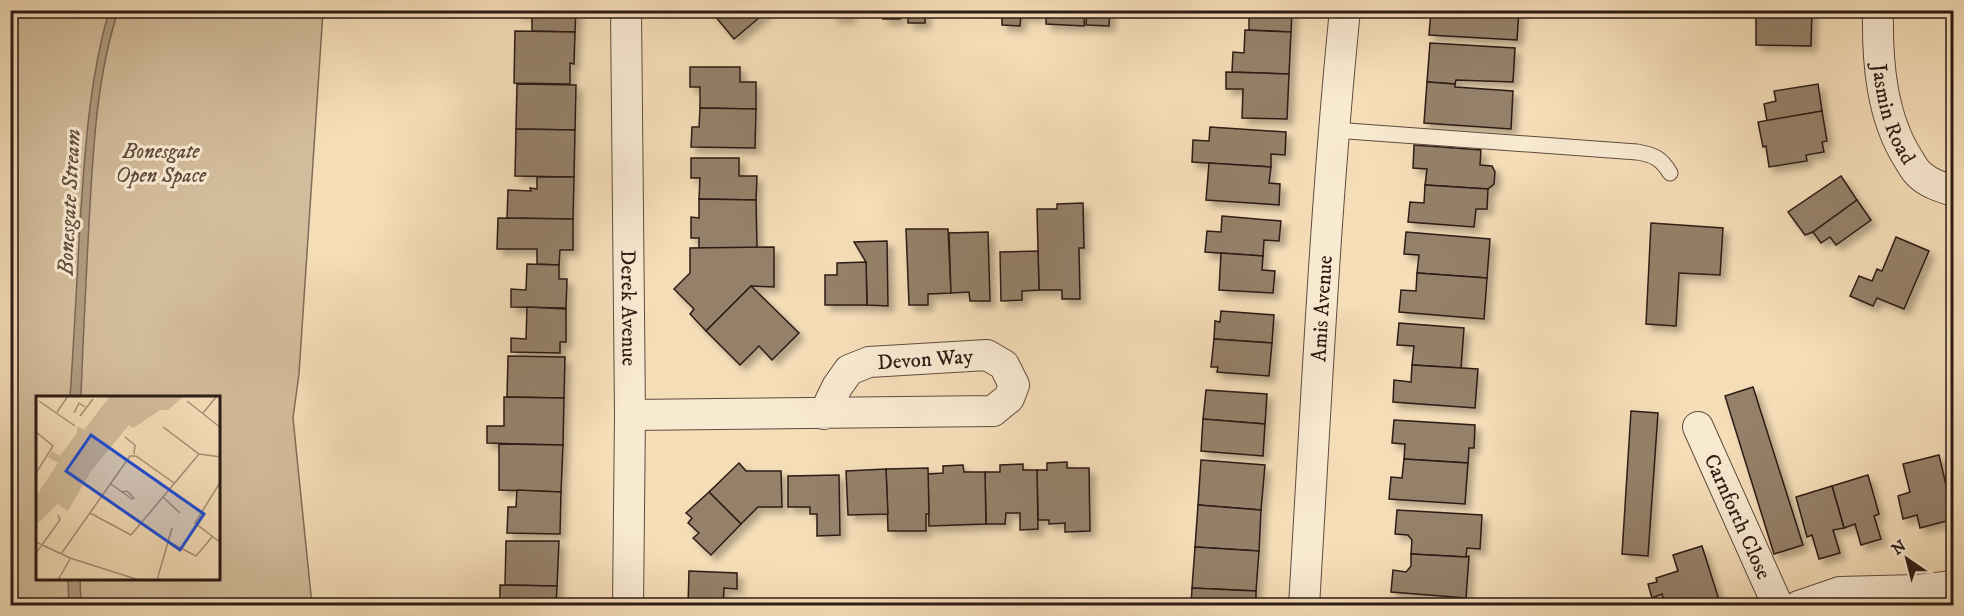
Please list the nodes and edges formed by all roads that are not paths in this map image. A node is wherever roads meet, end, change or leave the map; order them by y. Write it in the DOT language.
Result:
graph roads {
  1 [pos="626,10"];
  2 [pos="1345,10"];
  3 [pos="1878,10"];
  4 [pos="1334,130"];
  5 [pos="1670,173"];
  6 [pos="1953,191"];
  7 [pos="824,414"];
  8 [pos="630,415"];
  9 [pos="1698,427"];
  10 [pos="1953,586"];
  11 [pos="628,606"];
  12 [pos="1304,606"];
  13 [pos="1778,606"];
  14 [pos="1799,606"];
  1 -- 8 [label="street, Derek Avenue"];
  2 -- 4 [label="street, Amis Avenue"];
  3 -- 6 [label="street, Jasmin Road"];
  4 -- 5 [label="lane"];
  4 -- 12 [label="street, Amis Avenue"];
  7 -- 7 [label="street, Devon Way"];
  7 -- 8 [label="street, Devon Way"];
  8 -- 11 [label="street, Derek Avenue"];
  9 -- 13 [label="street, Carnforth Close"];
  10 -- 14 [label="street"];
}
